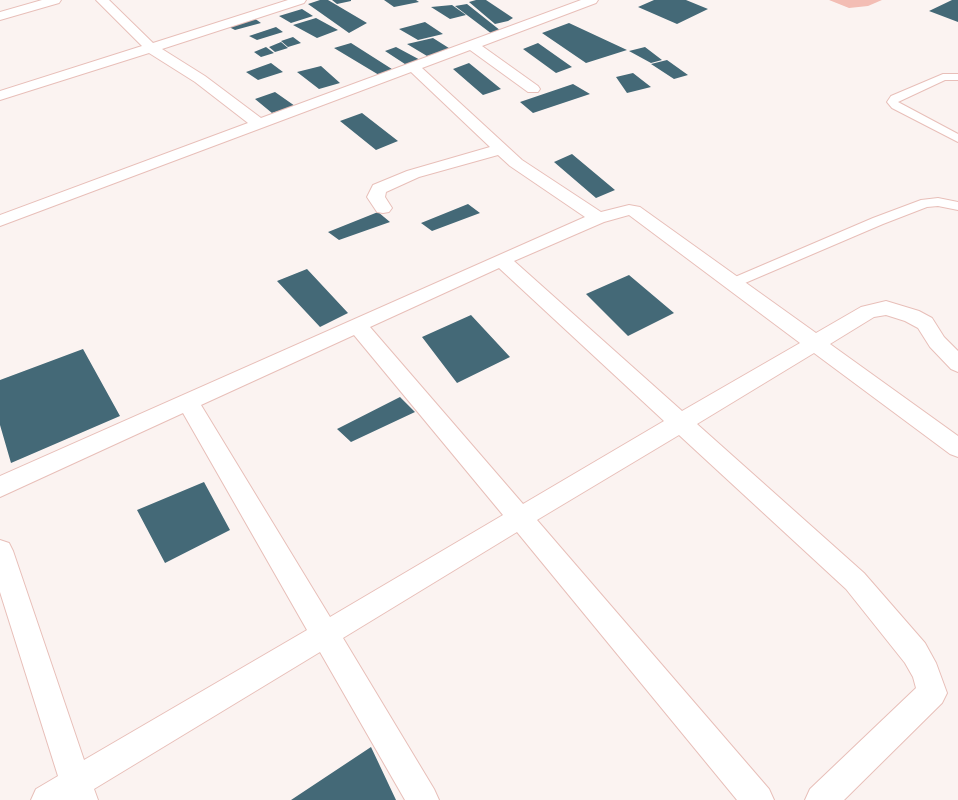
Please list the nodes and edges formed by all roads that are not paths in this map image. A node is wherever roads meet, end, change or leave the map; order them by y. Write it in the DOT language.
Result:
graph roads {
  1 [pos="54,0"];
  2 [pos="102,0"];
  3 [pos="300,0"];
  4 [pos="592,0"];
  5 [pos="0,16"];
  6 [pos="472,45"];
  7 [pos="150,47"];
  8 [pos="414,68"];
  9 [pos="958,77"];
  10 [pos="533,89"];
  11 [pos="0,96"];
  12 [pos="260,125"];
  13 [pos="958,139"];
  14 [pos="501,148"];
  15 [pos="958,206"];
  16 [pos="383,208"];
  17 [pos="598,218"];
  18 [pos="0,221"];
  19 [pos="501,260"];
  20 [pos="733,283"];
  21 [pos="357,325"];
  22 [pos="814,343"];
  23 [pos="958,364"];
  24 [pos="188,402"];
  25 [pos="680,423"];
  26 [pos="958,448"];
  27 [pos="0,487"];
  28 [pos="520,518"];
  29 [pos="0,551"];
  30 [pos="325,634"];
  31 [pos="79,791"];
  32 [pos="47,800"];
  33 [pos="423,800"];
  34 [pos="758,800"];
  35 [pos="821,800"];
  1 -- 5 [label="street"];
  2 -- 7 [label="street"];
  3 -- 7 [label="street"];
  4 -- 6 [label="street"];
  6 -- 8 [label="street"];
  6 -- 10 [label="street"];
  7 -- 11 [label="street"];
  7 -- 12 [label="street"];
  8 -- 12 [label="street"];
  8 -- 14 [label="street"];
  9 -- 13 [label="lane"];
  12 -- 18 [label="street"];
  14 -- 16 [label="street"];
  14 -- 17 [label="street"];
  15 -- 20 [label="lane"];
  17 -- 19 [label="street"];
  17 -- 20 [label="street"];
  19 -- 21 [label="street"];
  19 -- 25 [label="street"];
  20 -- 22 [label="street"];
  21 -- 24 [label="street"];
  21 -- 28 [label="street"];
  22 -- 23 [label="street"];
  22 -- 25 [label="street"];
  22 -- 26 [label="street"];
  24 -- 27 [label="street"];
  24 -- 30 [label="street"];
  25 -- 28 [label="street"];
  25 -- 35 [label="street"];
  28 -- 30 [label="street"];
  28 -- 34 [label="street"];
  29 -- 31 [label="street"];
  30 -- 31 [label="street"];
  30 -- 33 [label="street"];
  31 -- 32 [label="street"];
}
